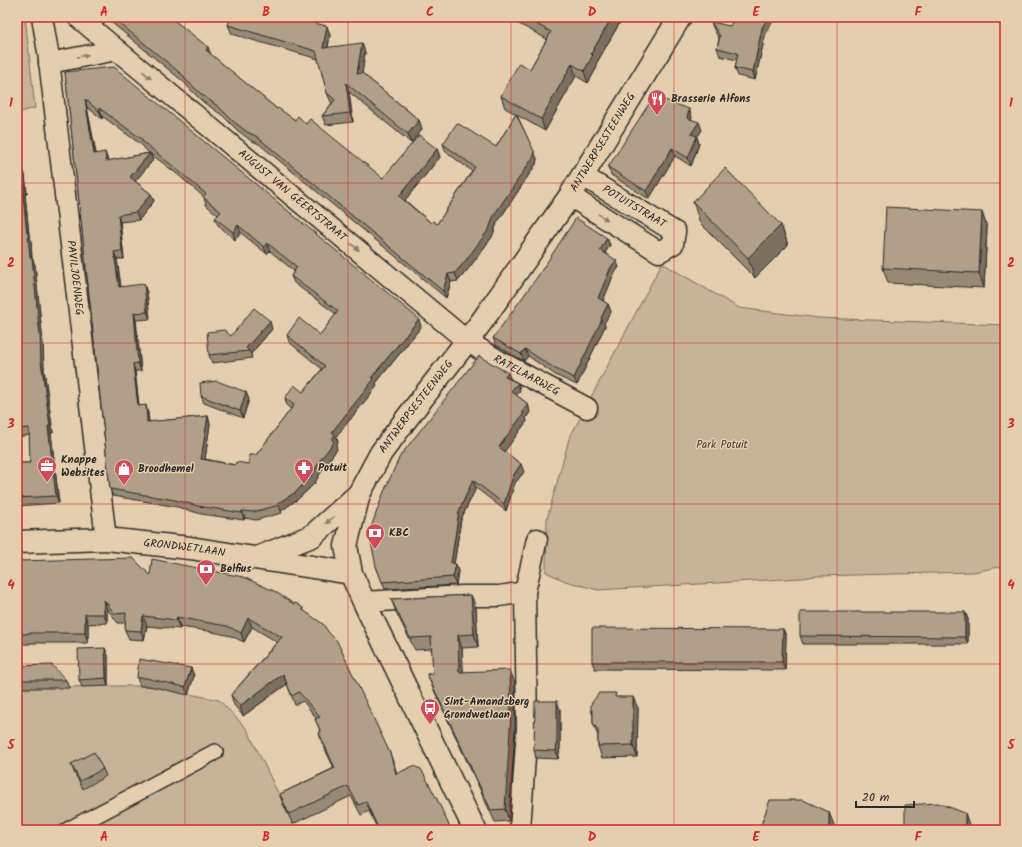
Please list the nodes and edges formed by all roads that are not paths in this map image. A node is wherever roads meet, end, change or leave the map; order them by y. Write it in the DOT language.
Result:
graph roads {
  1 [pos="42,17"];
  2 [pos="78,17"];
  3 [pos="680,17"];
  4 [pos="117,50"];
  5 [pos="49,62"];
  6 [pos="582,176"];
  7 [pos="570,196"];
  8 [pos="467,340"];
  9 [pos="587,408"];
  10 [pos="360,494"];
  11 [pos="106,539"];
  12 [pos="537,539"];
  13 [pos="17,542"];
  14 [pos="256,558"];
  15 [pos="351,573"];
  16 [pos="525,592"];
  17 [pos="364,602"];
  18 [pos="215,752"];
  19 [pos="68,830"];
  20 [pos="476,830"];
  21 [pos="520,830"];
  1 -- 5 [label="street, PAVILJOENWEG"];
  2 -- 4 [label="street, AUGUST VAN GEERTSTRAAT"];
  3 -- 6 [label="main road, ANTWERPSESTEENWEG"];
  5 -- 4 [label="street, one-way"];
  4 -- 8 [label="street, AUGUST VAN GEERTSTRAAT, one-way"];
  5 -- 11 [label="street, PAVILJOENWEG"];
  6 -- 7 [label="main road, ANTWERPSESTEENWEG"];
  7 -- 6 [label="street, POTUITSTRAAT, one-way"];
  7 -- 8 [label="main road, ANTWERPSESTEENWEG"];
  8 -- 9 [label="street, RATELAARWEG"];
  8 -- 10 [label="main road, ANTWERPSESTEENWEG"];
  10 -- 14 [label="main road, one-way"];
  10 -- 15 [label="main road, ANTWERPSESTEENWEG"];
  11 -- 13 [label="main road, GRONDWETLAAN"];
  11 -- 14 [label="main road, GRONDWETLAAN"];
  12 -- 16 [label="street"];
  14 -- 15 [label="main road, GRONDWETLAAN"];
  15 -- 17 [label="main road, ANTWERPSESTEENWEG"];
  16 -- 17 [label="street"];
  16 -- 21 [label="street"];
  17 -- 20 [label="main road, ANTWERPSESTEENWEG"];
  18 -- 19 [label="street"];
}
